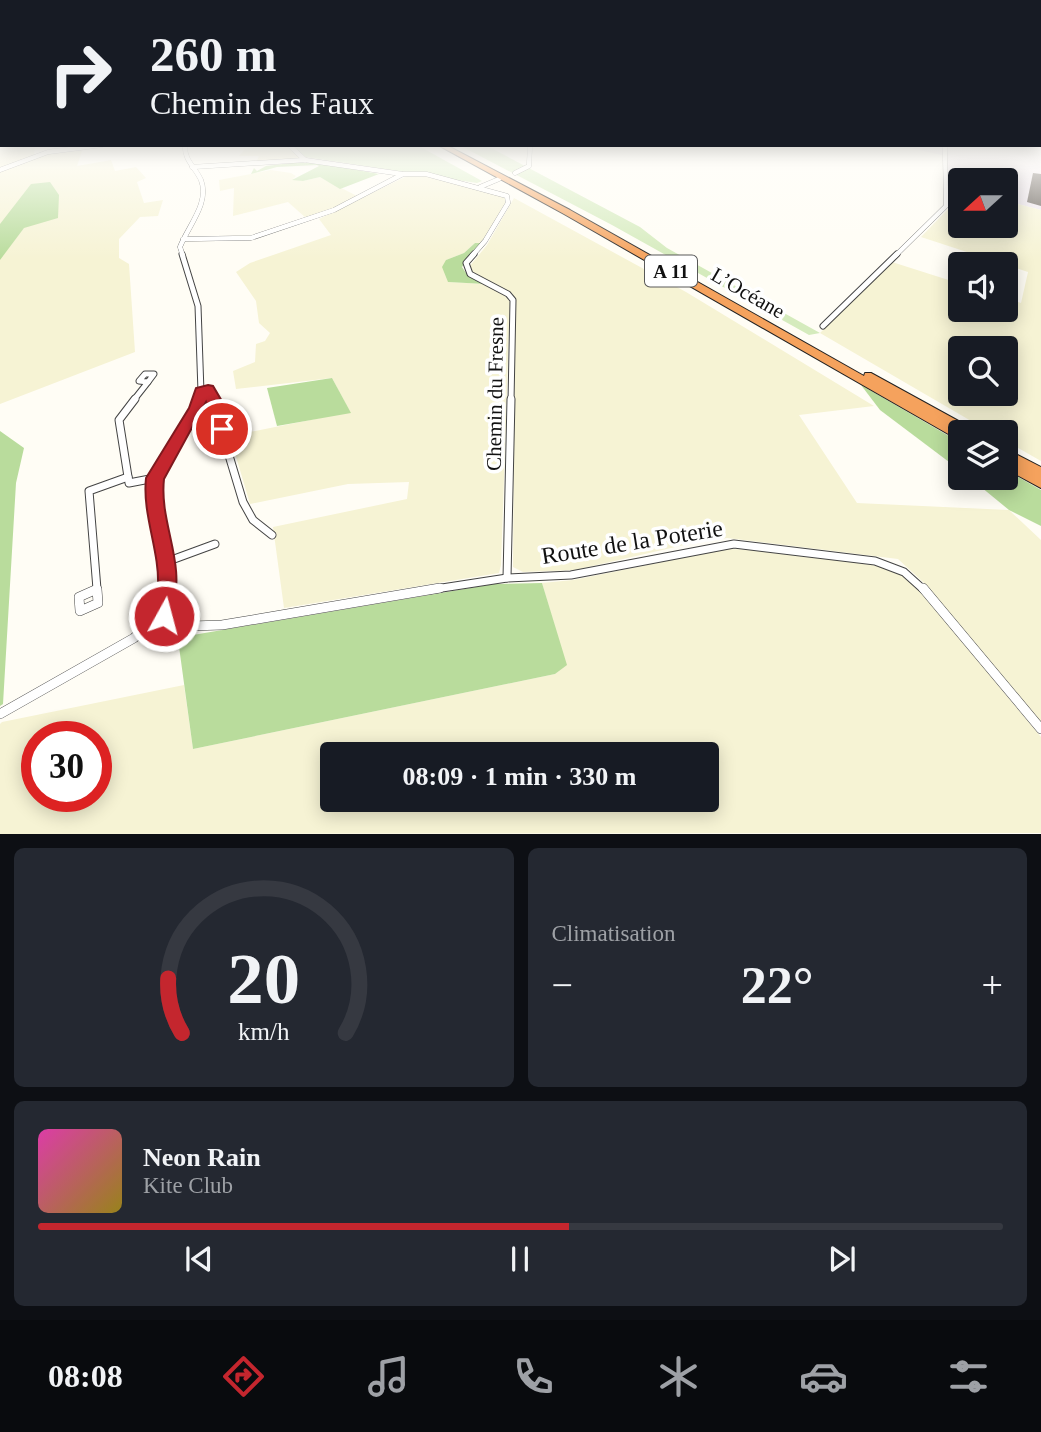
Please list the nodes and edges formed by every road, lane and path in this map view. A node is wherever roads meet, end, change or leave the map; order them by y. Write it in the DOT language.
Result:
graph roads {
  1 [pos="199,182"];
  2 [pos="388,182"];
  3 [pos="459,182"];
  4 [pos="492,182"];
  5 [pos="512,182"];
  6 [pos="522,182"];
  7 [pos="946,182"];
  8 [pos="480,187"];
  9 [pos="183,239"];
  10 [pos="823,326"];
  11 [pos="148,382"];
  12 [pos="201,392"];
  13 [pos="949,420"];
  14 [pos="948,429"];
  15 [pos="1018,460"];
  16 [pos="1018,470"];
  17 [pos="1041,473"];
  18 [pos="128,477"];
  19 [pos="155,478"];
  20 [pos="1041,482"];
  21 [pos="272,535"];
  22 [pos="215,544"];
  23 [pos="166,562"];
  24 [pos="507,578"];
  25 [pos="97,589"];
  26 [pos="160,614"];
  27 [pos="0,715"];
  28 [pos="1041,729"];
  1 -- 9 [label="street"];
  2 -- 9 [label="street"];
  3 -- 8 [label="street"];
  4 -- 8 [label="street"];
  5 -- 14 [label="highway, L’Océane / A 11"];
  6 -- 13 [label="highway, L’Océane / A 11"];
  7 -- 10 [label="street"];
  8 -- 24 [label="street, Chemin du Fresne"];
  9 -- 12 [label="street"];
  11 -- 18 [label="street"];
  12 -- 19 [label="street"];
  12 -- 21 [label="street"];
  15 -- 17 [label="highway"];
  16 -- 20 [label="highway"];
  18 -- 19 [label="street"];
  18 -- 25 [label="street"];
  19 -- 23 [label="street"];
  22 -- 23 [label="street"];
  23 -- 26 [label="street"];
  24 -- 26 [label="street, Route de la Poterie"];
  24 -- 28 [label="street, Route de la Poterie"];
  26 -- 27 [label="street"];
}
